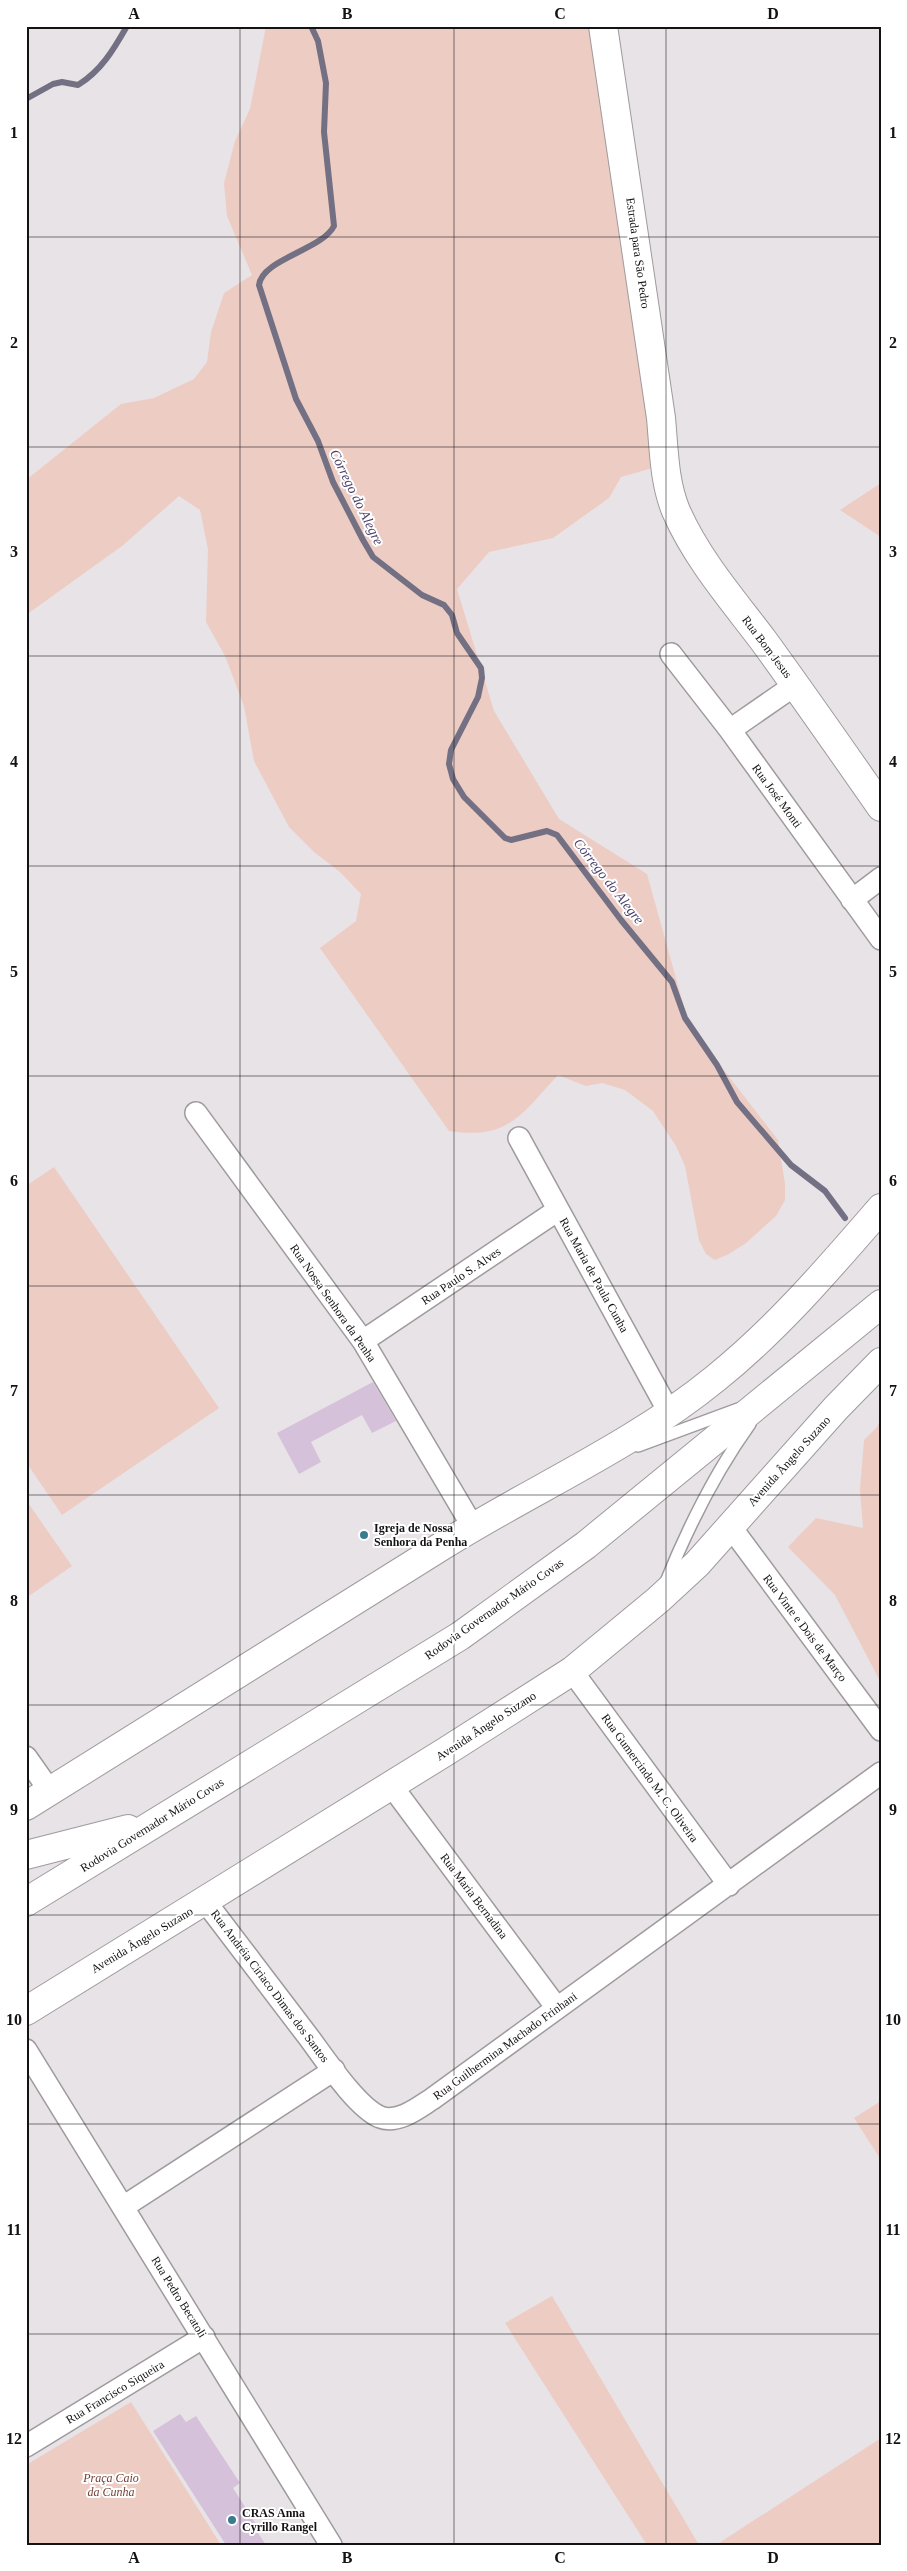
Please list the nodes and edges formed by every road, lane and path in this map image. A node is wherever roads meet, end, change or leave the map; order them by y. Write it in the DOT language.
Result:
graph roads {
  1 [pos="603,26"];
  2 [pos="666,481"];
  3 [pos="671,654"];
  4 [pos="795,685"];
  5 [pos="730,730"];
  6 [pos="881,807"];
  7 [pos="881,878"];
  8 [pos="852,900"];
  9 [pos="881,939"];
  10 [pos="196,1113"];
  11 [pos="519,1138"];
  12 [pos="881,1208"];
  13 [pos="558,1210"];
  14 [pos="881,1304"];
  15 [pos="364,1342"];
  16 [pos="881,1362"];
  17 [pos="768,1398"];
  18 [pos="669,1412"];
  19 [pos="585,1466"];
  20 [pos="730,1526"];
  21 [pos="473,1527"];
  22 [pos="658,1600"];
  23 [pos="572,1671"];
  24 [pos="881,1730"];
  25 [pos="26,1757"];
  26 [pos="881,1773"];
  27 [pos="392,1785"];
  28 [pos="50,1791"];
  29 [pos="26,1806"];
  30 [pos="158,1821"];
  31 [pos="26,1855"];
  32 [pos="729,1885"];
  33 [pos="205,1901"];
  34 [pos="26,1902"];
  35 [pos="557,2008"];
  36 [pos="26,2011"];
  37 [pos="26,2050"];
  38 [pos="334,2070"];
  39 [pos="123,2207"];
  40 [pos="204,2337"];
  41 [pos="26,2446"];
  42 [pos="331,2545"];
  1 -- 2 [label="main road, Estrada para São Pedro"];
  2 -- 4 [label="main road, Rua Bom Jesus"];
  3 -- 5 [label="street, Rua José Monti"];
  4 -- 5 [label="street"];
  4 -- 6 [label="main road, Rua Bom Jesus"];
  5 -- 8 [label="street, Rua José Monti"];
  7 -- 8 [label="street"];
  8 -- 9 [label="street, Rua José Monti"];
  10 -- 15 [label="street, Rua Nossa Senhora da Penha"];
  11 -- 13 [label="street, Rua Maria de Paula Cunha"];
  12 -- 18 [label="main road"];
  13 -- 15 [label="street, Rua Paulo S. Alves"];
  13 -- 18 [label="street, Rua Maria de Paula Cunha"];
  14 -- 17 [label="main road, Rodovia Governador Mário Covas"];
  15 -- 21 [label="street, Rua Nossa Senhora da Penha"];
  16 -- 20 [label="main road, Avenida Ângelo Suzano"];
  17 -- 19 [label="lane"];
  17 -- 22 [label="lane"];
  17 -- 30 [label="main road, Rodovia Governador Mário Covas"];
  18 -- 19 [label="main road"];
  19 -- 21 [label="main road"];
  20 -- 22 [label="main road, Avenida Ângelo Suzano"];
  20 -- 24 [label="street, Rua Vinte e Dois de Março"];
  21 -- 28 [label="main road"];
  22 -- 23 [label="main road, Avenida Ângelo Suzano"];
  23 -- 27 [label="main road, Avenida Ângelo Suzano"];
  23 -- 32 [label="street, Rua Gumercindo M. C. Oliveira"];
  25 -- 28 [label="street"];
  26 -- 32 [label="street, Rua Guilhermina Machado Frinhani"];
  27 -- 33 [label="main road, Avenida Ângelo Suzano"];
  27 -- 35 [label="street, Rua Maria Bernadina"];
  28 -- 29 [label="main road"];
  30 -- 31 [label="main road"];
  30 -- 34 [label="main road, Rodovia Governador Mário Covas"];
  32 -- 35 [label="street, Rua Guilhermina Machado Frinhani"];
  33 -- 36 [label="main road, Avenida Ângelo Suzano"];
  33 -- 38 [label="street, Rua Andréia Ciriaco Dimas dos Santos"];
  35 -- 38 [label="street, Rua Guilhermina Machado Frinhani"];
  37 -- 39 [label="street, Rua Pedro Becatoli"];
  38 -- 39 [label="street"];
  39 -- 40 [label="street, Rua Pedro Becatoli"];
  40 -- 41 [label="street, Rua Francisco Siqueira"];
  40 -- 42 [label="street, Rua Pedro Becatoli"];
}
